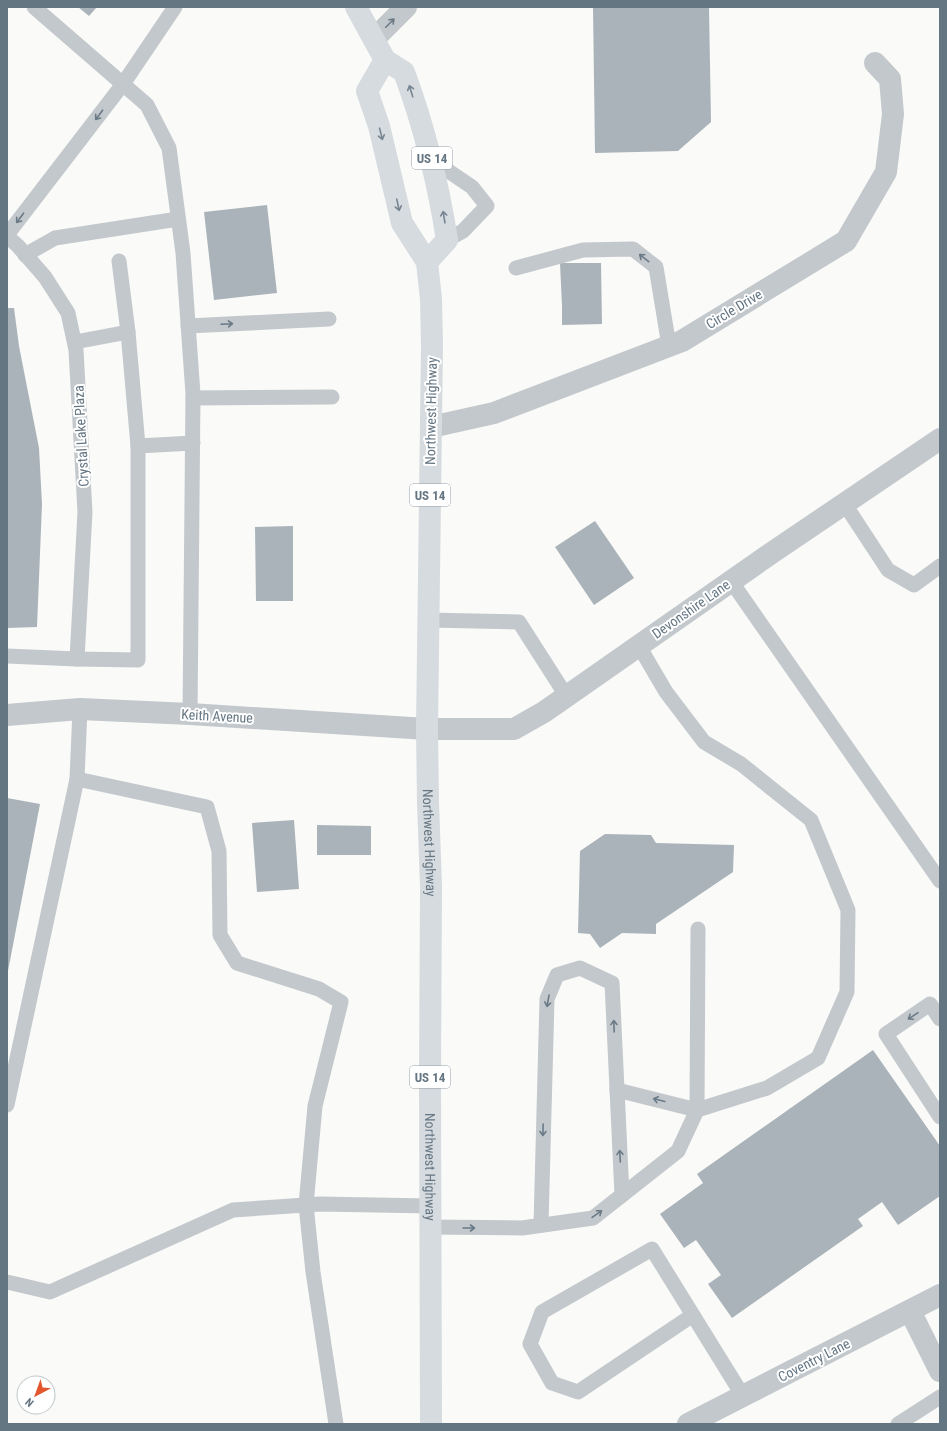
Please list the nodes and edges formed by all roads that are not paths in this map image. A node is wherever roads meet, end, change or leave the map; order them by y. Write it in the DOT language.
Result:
graph roads {
  1 [pos="34,7"];
  2 [pos="175,7"];
  3 [pos="406,7"];
  4 [pos="360,8"];
  5 [pos="374,39"];
  6 [pos="385,60"];
  7 [pos="875,63"];
  8 [pos="123,84"];
  9 [pos="432,160"];
  10 [pos="178,219"];
  11 [pos="7,236"];
  12 [pos="447,240"];
  13 [pos="25,254"];
  14 [pos="119,261"];
  15 [pos="427,262"];
  16 [pos="516,268"];
  17 [pos="329,319"];
  18 [pos="188,326"];
  19 [pos="128,332"];
  20 [pos="75,342"];
  21 [pos="669,346"];
  22 [pos="332,397"];
  23 [pos="193,398"];
  24 [pos="431,427"];
  25 [pos="940,439"];
  26 [pos="193,443"];
  27 [pos="138,446"];
  28 [pos="844,503"];
  29 [pos="940,566"];
  30 [pos="731,581"];
  31 [pos="428,620"];
  32 [pos="638,646"];
  33 [pos="7,656"];
  34 [pos="77,659"];
  35 [pos="567,696"];
  36 [pos="80,709"];
  37 [pos="190,714"];
  38 [pos="7,715"];
  39 [pos="427,729"];
  40 [pos="77,779"];
  41 [pos="940,881"];
  42 [pos="698,929"];
  43 [pos="940,1019"];
  44 [pos="617,1090"];
  45 [pos="7,1105"];
  46 [pos="697,1110"];
  47 [pos="940,1117"];
  48 [pos="622,1195"];
  49 [pos="306,1205"];
  50 [pos="430,1217"];
  51 [pos="541,1225"];
  52 [pos="7,1282"];
  53 [pos="940,1295"];
  54 [pos="910,1311"];
  55 [pos="693,1315"];
  56 [pos="940,1371"];
  57 [pos="743,1396"];
  58 [pos="940,1397"];
  59 [pos="336,1424"];
  60 [pos="431,1424"];
  61 [pos="688,1424"];
  62 [pos="898,1424"];
  1 -- 8 [label="lane"];
  2 -- 8 [label="lane"];
  5 -- 3 [label="street, one-way"];
  4 -- 5 [label="main road"];
  5 -- 6 [label="main road"];
  9 -- 6 [label="main road, US 14, one-way"];
  6 -- 15 [label="main road, Northwest Highway / US 14, one-way"];
  7 -- 21 [label="street, Circle Drive"];
  8 -- 10 [label="lane"];
  8 -- 11 [label="lane, one-way"];
  12 -- 9 [label="main road, US 14, one-way"];
  9 -- 12 [label="lane"];
  10 -- 13 [label="lane"];
  10 -- 18 [label="lane"];
  11 -- 13 [label="lane, Crystal Lake Plaza"];
  12 -- 15 [label="main road"];
  13 -- 20 [label="lane, Crystal Lake Plaza"];
  14 -- 19 [label="lane"];
  15 -- 24 [label="main road, Northwest Highway / US 14"];
  21 -- 16 [label="lane, one-way"];
  18 -- 17 [label="lane, one-way"];
  18 -- 23 [label="lane"];
  19 -- 20 [label="lane"];
  19 -- 27 [label="lane"];
  20 -- 34 [label="lane, Crystal Lake Plaza"];
  21 -- 24 [label="street, Circle Drive"];
  22 -- 23 [label="lane"];
  23 -- 26 [label="lane"];
  24 -- 31 [label="main road, Northwest Highway / US 14"];
  25 -- 28 [label="street, Devonshire Lane"];
  26 -- 27 [label="lane"];
  26 -- 37 [label="lane"];
  27 -- 34 [label="lane"];
  28 -- 29 [label="lane"];
  28 -- 30 [label="street, Devonshire Lane"];
  30 -- 32 [label="street, Devonshire Lane"];
  30 -- 41 [label="lane"];
  31 -- 35 [label="lane"];
  31 -- 39 [label="main road, Northwest Highway / US 14"];
  32 -- 35 [label="street, Devonshire Lane"];
  32 -- 46 [label="lane"];
  33 -- 34 [label="lane"];
  35 -- 39 [label="street, Devonshire Lane"];
  36 -- 37 [label="street, Keith Avenue"];
  36 -- 38 [label="street, Keith Avenue"];
  36 -- 40 [label="lane"];
  37 -- 39 [label="street, Keith Avenue"];
  39 -- 50 [label="main road, Northwest Highway / US 14"];
  40 -- 45 [label="lane"];
  40 -- 49 [label="lane"];
  42 -- 46 [label="lane"];
  43 -- 47 [label="lane, one-way"];
  46 -- 44 [label="lane, one-way"];
  48 -- 44 [label="lane, one-way"];
  44 -- 51 [label="lane, one-way"];
  46 -- 48 [label="lane"];
  51 -- 48 [label="lane, one-way"];
  49 -- 50 [label="lane"];
  49 -- 52 [label="lane"];
  49 -- 59 [label="lane"];
  50 -- 51 [label="lane, one-way"];
  50 -- 60 [label="main road, Northwest Highway / US 14"];
  53 -- 54 [label="street, Coventry Lane"];
  54 -- 56 [label="street"];
  54 -- 57 [label="street, Coventry Lane"];
  55 -- 55 [label="lane"];
  55 -- 57 [label="lane"];
  57 -- 61 [label="street, Coventry Lane"];
  58 -- 62 [label="lane"];
}
